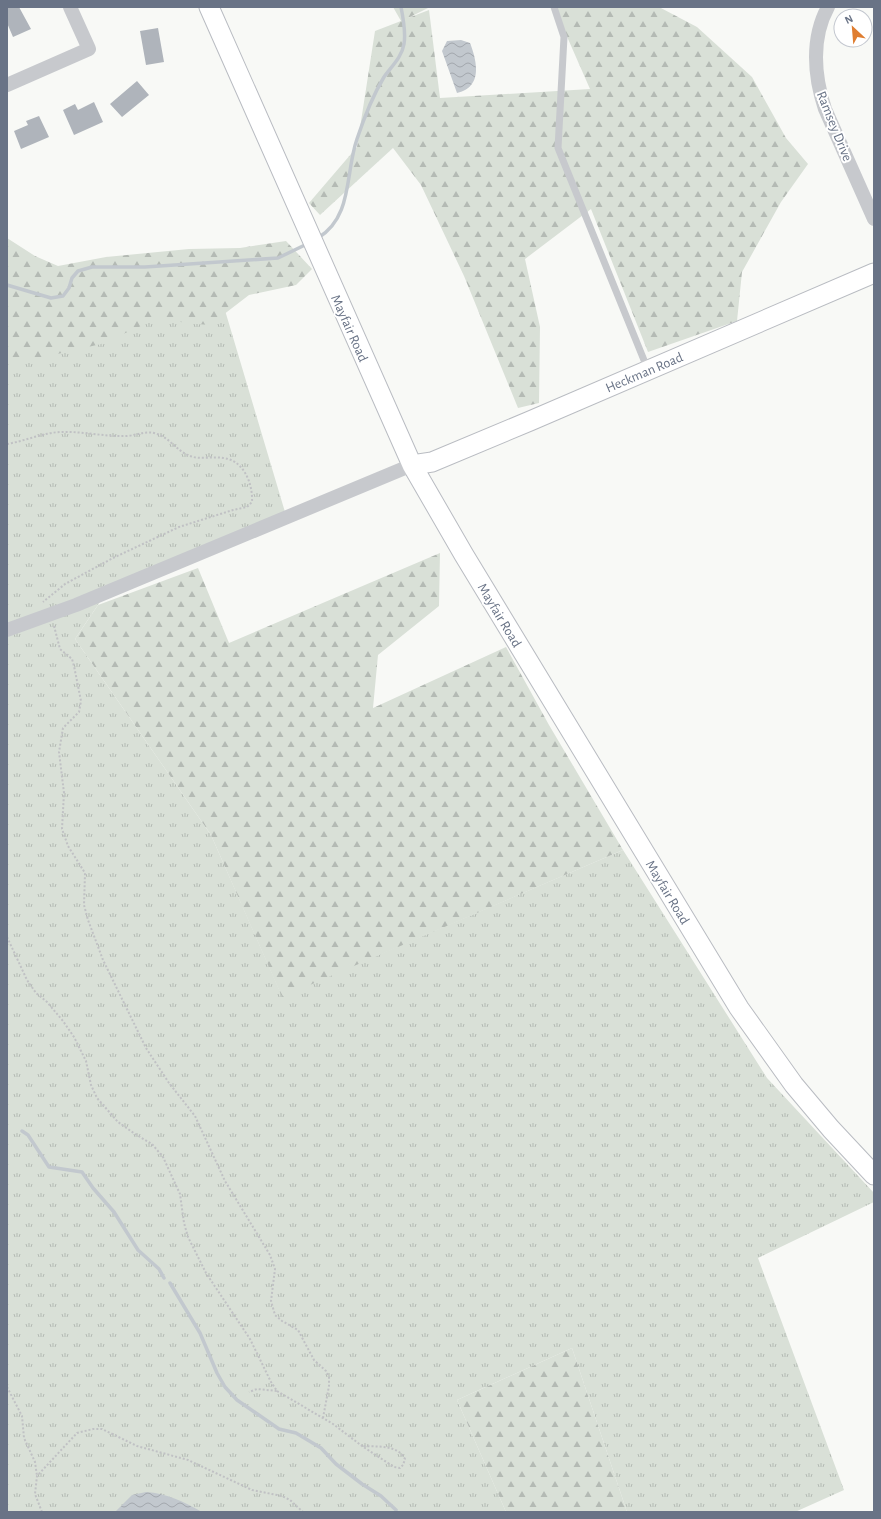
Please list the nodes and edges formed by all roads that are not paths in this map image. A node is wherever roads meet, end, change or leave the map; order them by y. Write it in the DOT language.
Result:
graph roads {
  1 [pos="70,7"];
  2 [pos="210,7"];
  3 [pos="554,7"];
  4 [pos="828,7"];
  5 [pos="7,85"];
  6 [pos="874,219"];
  7 [pos="874,272"];
  8 [pos="648,370"];
  9 [pos="412,465"];
  10 [pos="7,630"];
  11 [pos="874,1175"];
  1 -- 5 [label="street"];
  2 -- 9 [label="street, Mayfair Road"];
  3 -- 8 [label="lane"];
  4 -- 6 [label="street, Ramsey Drive"];
  7 -- 8 [label="street, Heckman Road"];
  8 -- 9 [label="street, Heckman Road"];
  9 -- 10 [label="street"];
  9 -- 11 [label="street, Mayfair Road"];
}
